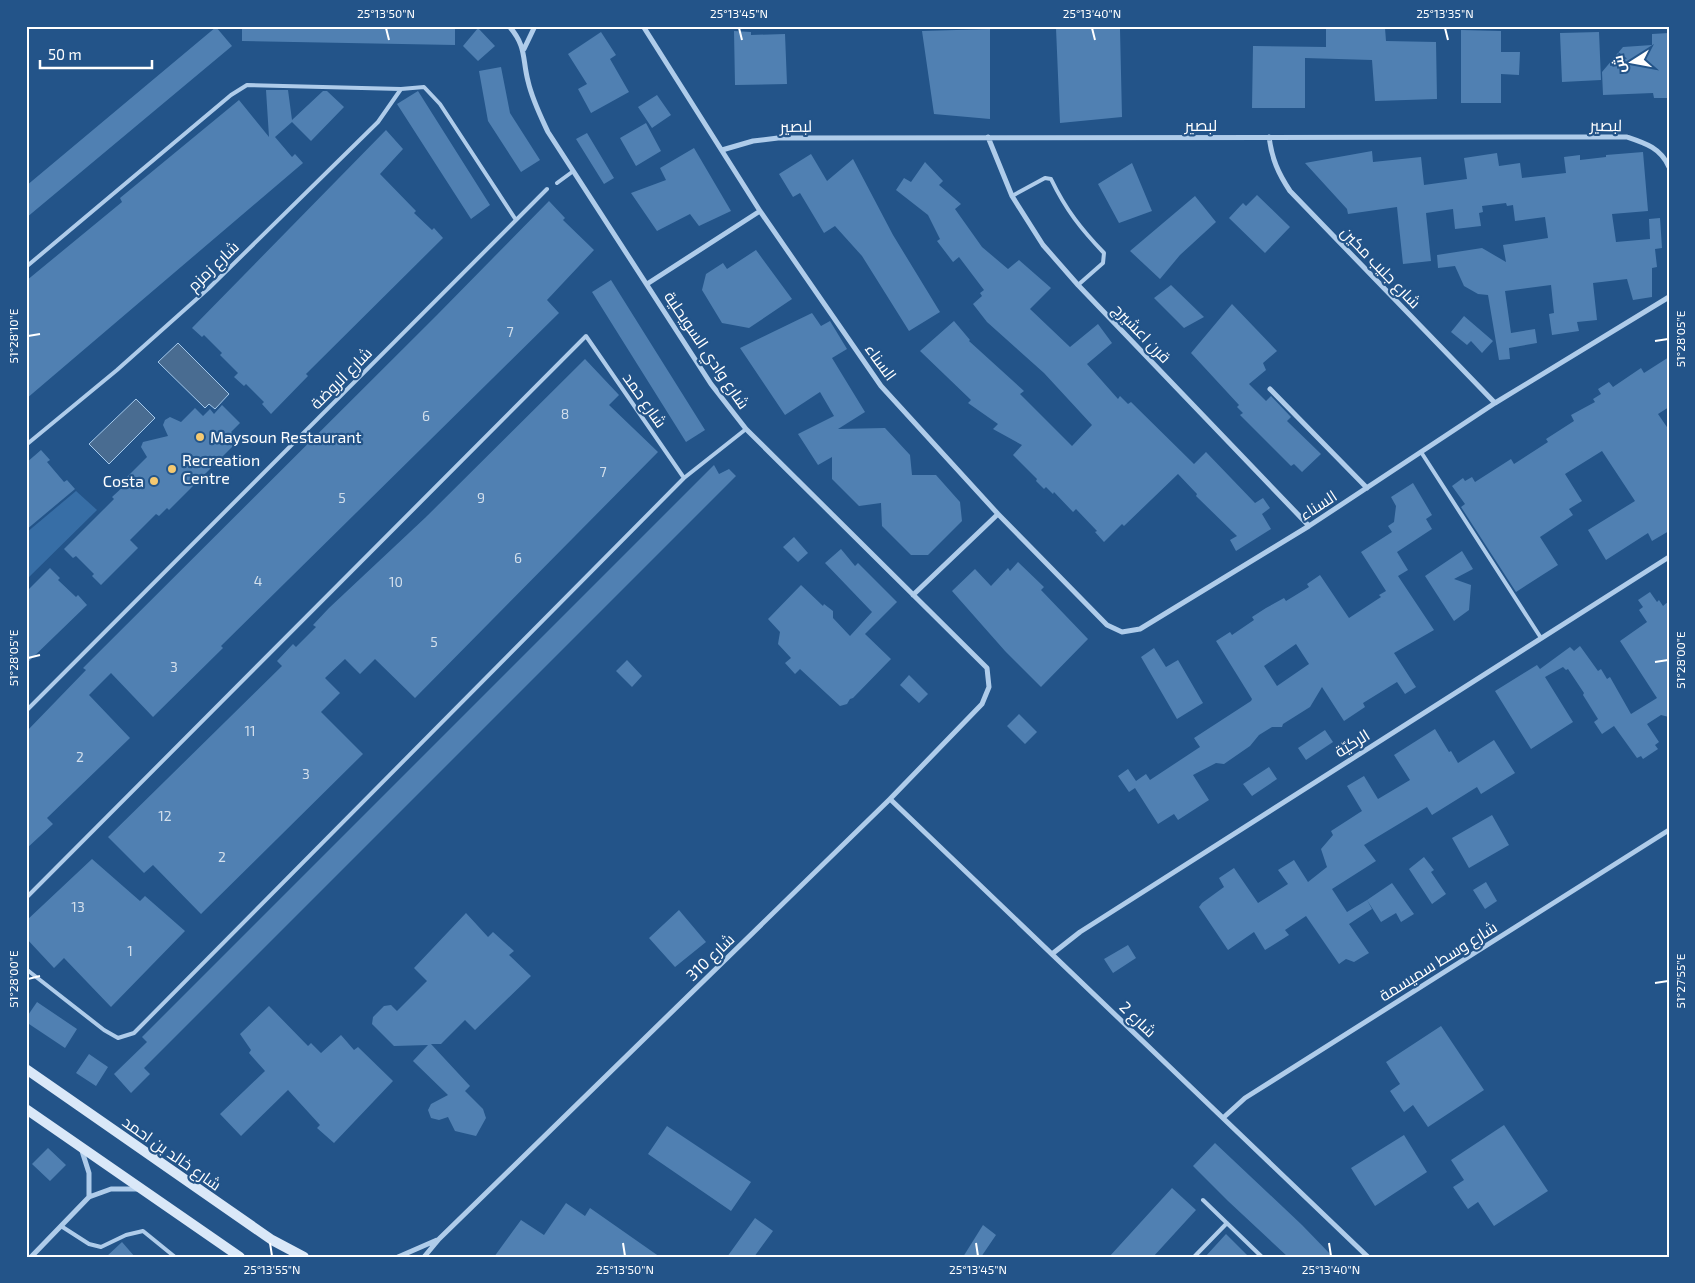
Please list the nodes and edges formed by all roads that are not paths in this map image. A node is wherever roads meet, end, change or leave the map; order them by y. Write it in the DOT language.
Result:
graph roads {
  1 [pos="510,26"];
  2 [pos="535,26"];
  3 [pos="643,26"];
  4 [pos="524,50"];
  5 [pos="401,89"];
  6 [pos="988,137"];
  7 [pos="1269,138"];
  8 [pos="722,150"];
  9 [pos="1669,167"];
  10 [pos="572,172"];
  11 [pos="556,183"];
  12 [pos="547,189"];
  13 [pos="1012,196"];
  14 [pos="760,211"];
  15 [pos="516,220"];
  16 [pos="26,267"];
  17 [pos="647,284"];
  18 [pos="1078,285"];
  19 [pos="1669,297"];
  20 [pos="1270,389"];
  21 [pos="1495,403"];
  22 [pos="746,429"];
  23 [pos="26,445"];
  24 [pos="1421,452"];
  25 [pos="684,478"];
  26 [pos="1367,488"];
  27 [pos="998,514"];
  28 [pos="1309,526"];
  29 [pos="1669,557"];
  30 [pos="913,595"];
  31 [pos="1541,638"];
  32 [pos="989,687"];
  33 [pos="26,711"];
  34 [pos="890,800"];
  35 [pos="1669,830"];
  36 [pos="26,898"];
  37 [pos="1052,954"];
  38 [pos="26,969"];
  39 [pos="26,1069"];
  40 [pos="26,1109"];
  41 [pos="1223,1118"];
  42 [pos="81,1147"];
  43 [pos="143,1190"];
  44 [pos="89,1197"];
  45 [pos="1203,1200"];
  46 [pos="1227,1223"];
  47 [pos="61,1226"];
  48 [pos="439,1239"];
  49 [pos="31,1257"];
  50 [pos="175,1257"];
  51 [pos="240,1257"];
  52 [pos="304,1257"];
  53 [pos="398,1257"];
  54 [pos="424,1257"];
  55 [pos="1194,1257"];
  56 [pos="1262,1257"];
  57 [pos="1368,1257"];
  1 -- 4 [label="street, شارع وادي السويحلية"];
  2 -- 4 [label="street"];
  3 -- 8 [label="street, السناء"];
  4 -- 10 [label="street, شارع وادي السويحلية"];
  5 -- 15 [label="lane"];
  5 -- 16 [label="lane"];
  5 -- 23 [label="lane, شارع زمزم"];
  6 -- 7 [label="street, لبصير"];
  6 -- 8 [label="street, لبصير"];
  6 -- 13 [label="street, قرن اعشيرج"];
  7 -- 9 [label="street, لبصير"];
  7 -- 21 [label="street, شارع جليب مكين"];
  8 -- 14 [label="street, السناء"];
  10 -- 11 [label="lane"];
  10 -- 17 [label="street, شارع وادي السويحلية"];
  12 -- 15 [label="lane, شارع الروضة"];
  13 -- 18 [label="street, قرن اعشيرج"];
  13 -- 18 [label="lane"];
  14 -- 17 [label="street"];
  14 -- 27 [label="street, السناء"];
  15 -- 33 [label="lane, شارع الروضة"];
  17 -- 22 [label="street, شارع وادي السويحلية"];
  18 -- 28 [label="street, قرن اعشيرج"];
  19 -- 21 [label="street, السناء"];
  20 -- 26 [label="street"];
  21 -- 24 [label="street, السناء"];
  22 -- 25 [label="lane"];
  22 -- 30 [label="street, شارع وادي السويحلية"];
  24 -- 26 [label="street, السناء"];
  24 -- 31 [label="lane"];
  25 -- 36 [label="lane, شارع حمد"];
  25 -- 38 [label="lane"];
  26 -- 28 [label="street, السناء"];
  27 -- 28 [label="street, السناء"];
  27 -- 30 [label="street"];
  29 -- 31 [label="street, الركيّة"];
  30 -- 32 [label="street, شارع وادي السويحلية"];
  31 -- 37 [label="street, الركيّة"];
  32 -- 34 [label="street, شارع 310"];
  34 -- 37 [label="street, شارع 2"];
  34 -- 48 [label="street, شارع 310"];
  35 -- 41 [label="street, شارع وسط سميسمة"];
  37 -- 41 [label="street, شارع 2"];
  39 -- 52 [label="main road, شارع خالد بن احمد"];
  40 -- 42 [label="main road"];
  41 -- 57 [label="street, شارع 2"];
  42 -- 43 [label="main road"];
  42 -- 44 [label="street"];
  43 -- 44 [label="street"];
  43 -- 51 [label="main road"];
  44 -- 47 [label="street"];
  45 -- 46 [label="lane"];
  46 -- 55 [label="lane"];
  46 -- 56 [label="lane"];
  47 -- 49 [label="street"];
  47 -- 50 [label="lane"];
  48 -- 53 [label="street, شارع 310"];
  48 -- 54 [label="street, شارع 310"];
}
